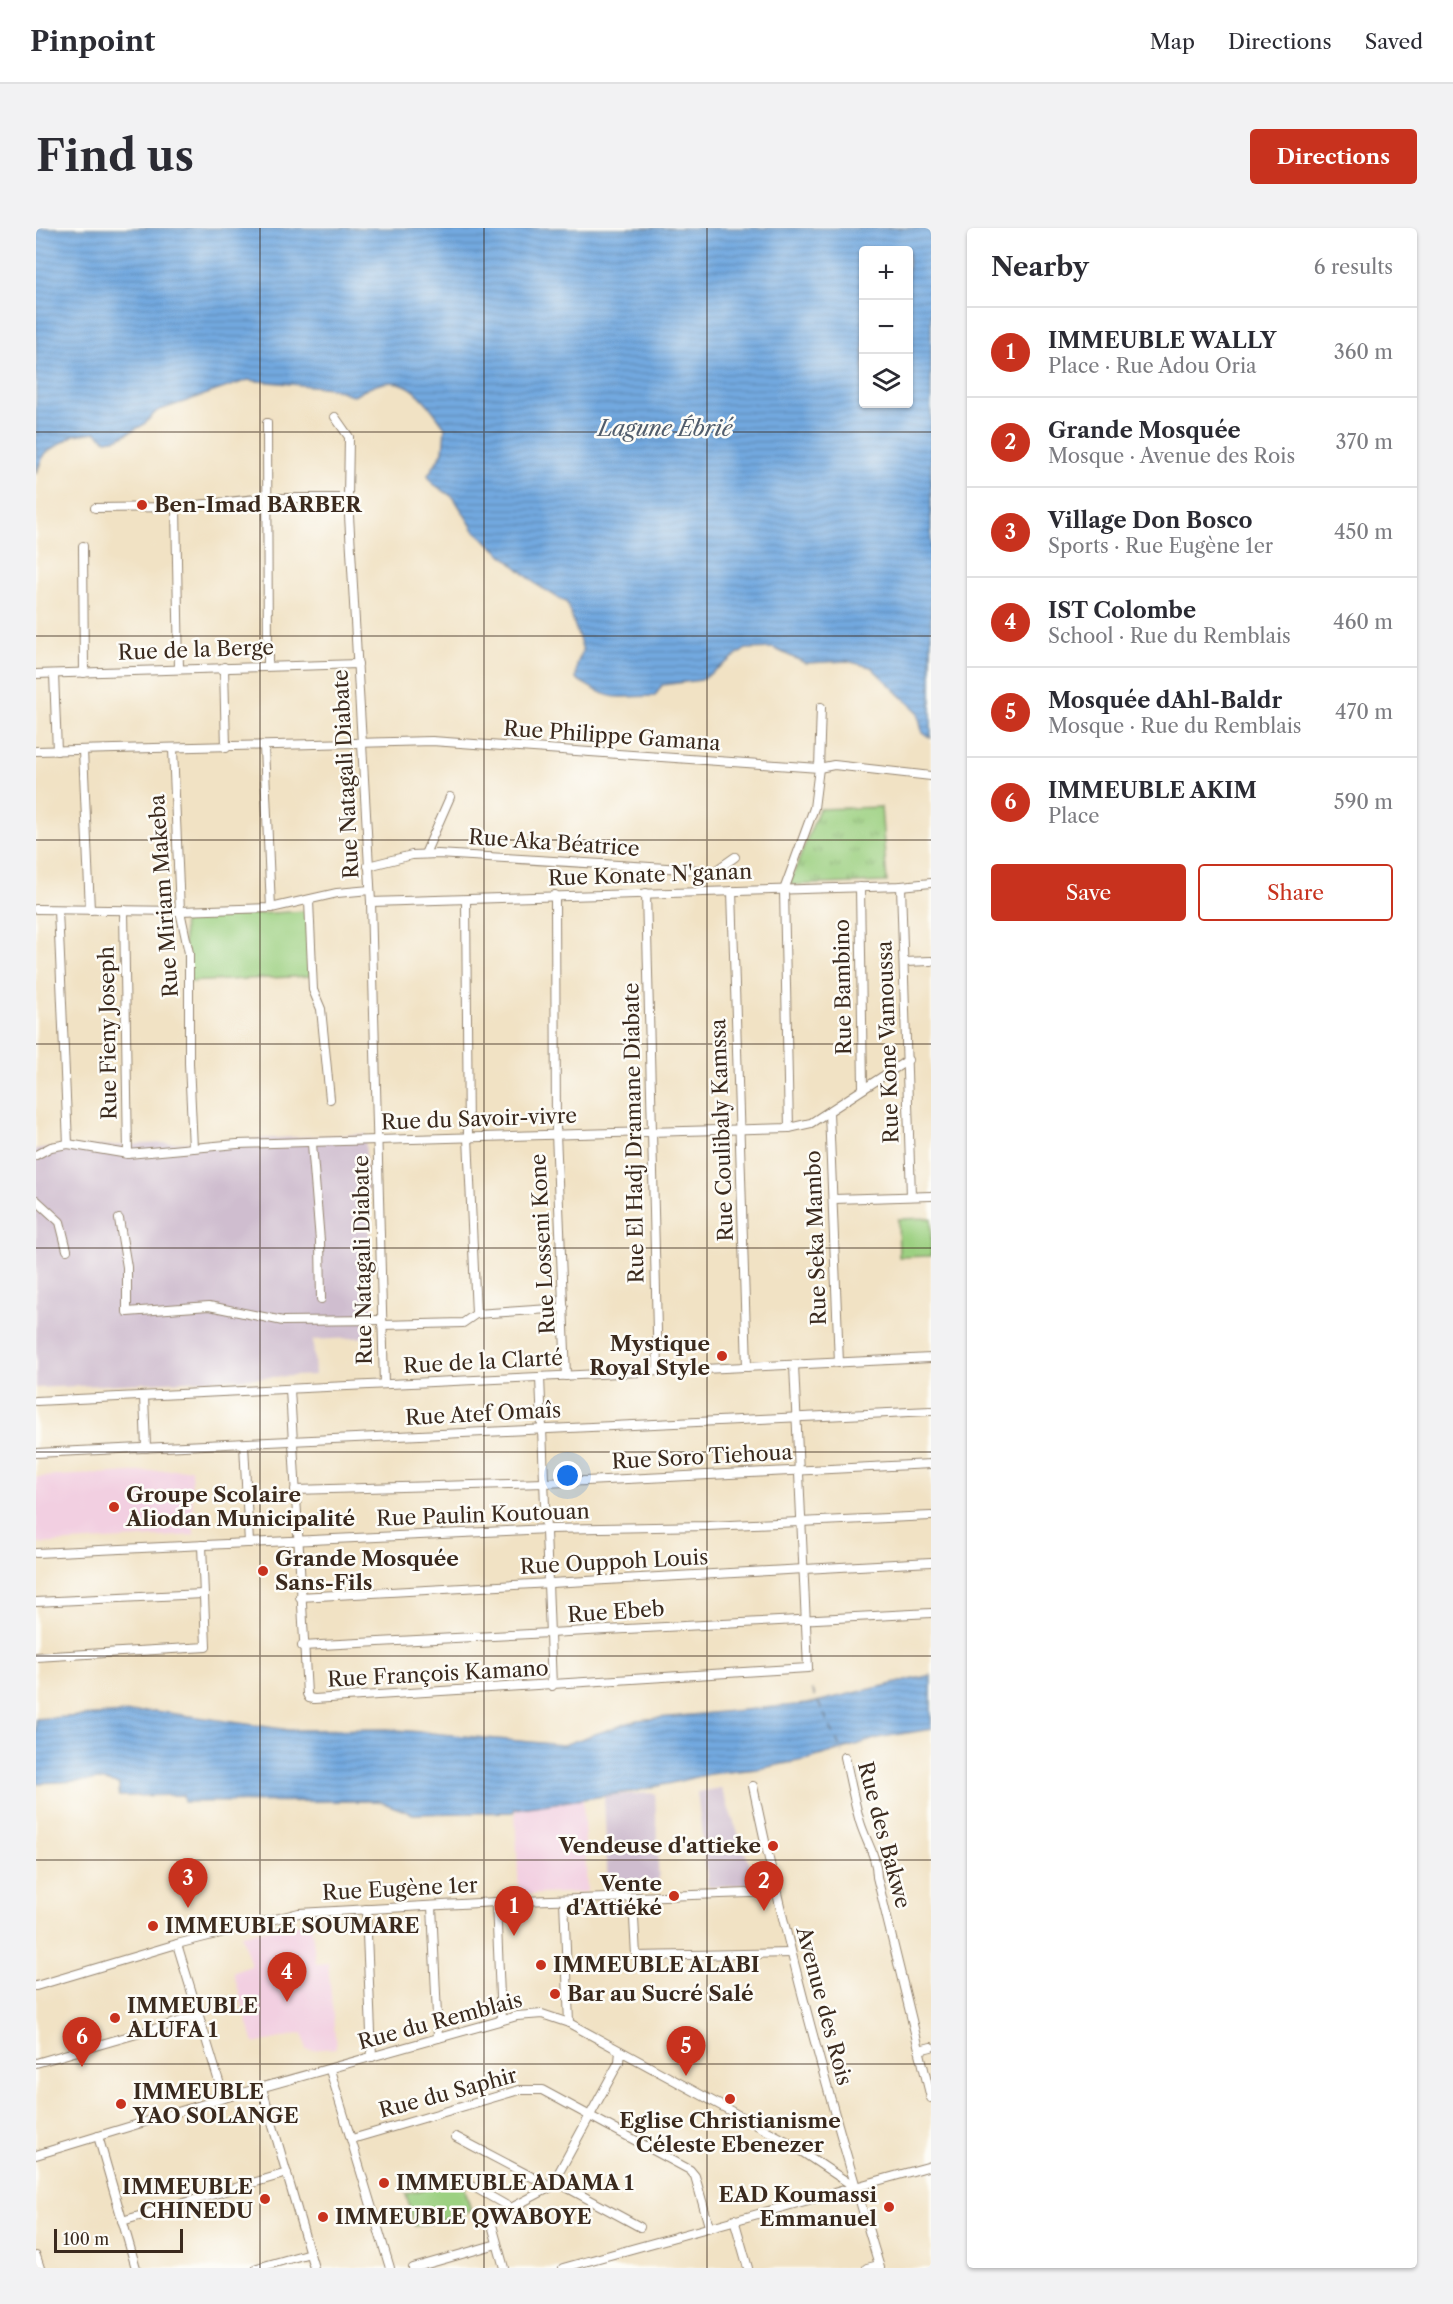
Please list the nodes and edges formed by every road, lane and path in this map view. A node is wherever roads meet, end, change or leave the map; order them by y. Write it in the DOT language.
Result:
graph roads {
  1 [pos="335,417"];
  2 [pos="267,423"];
  3 [pos="267,498"];
  4 [pos="348,498"];
  5 [pos="176,507"];
  6 [pos="95,508"];
  7 [pos="83,546"];
  8 [pos="358,664"];
  9 [pos="268,665"];
  10 [pos="224,667"];
  11 [pos="179,669"];
  12 [pos="84,673"];
  13 [pos="36,674"];
  14 [pos="54,674"];
  15 [pos="821,707"];
  16 [pos="363,743"];
  17 [pos="264,747"];
  18 [pos="226,748"];
  19 [pos="173,749"];
  20 [pos="83,750"];
  21 [pos="36,751"];
  22 [pos="57,751"];
  23 [pos="819,768"];
  24 [pos="931,776"];
  25 [pos="450,797"];
  26 [pos="425,854"];
  27 [pos="735,857"];
  28 [pos="368,866"];
  29 [pos="931,882"];
  30 [pos="901,886"];
  31 [pos="860,887"];
  32 [pos="370,890"];
  33 [pos="784,890"];
  34 [pos="732,891"];
  35 [pos="646,893"];
  36 [pos="555,895"];
  37 [pos="466,900"];
  38 [pos="309,901"];
  39 [pos="370,902"];
  40 [pos="271,908"];
  41 [pos="36,909"];
  42 [pos="58,910"];
  43 [pos="90,910"];
  44 [pos="124,910"];
  45 [pos="180,911"];
  46 [pos="931,961"];
  47 [pos="904,962"];
  48 [pos="908,1060"];
  49 [pos="863,1087"];
  50 [pos="330,1099"];
  51 [pos="830,1112"];
  52 [pos="789,1128"];
  53 [pos="739,1129"];
  54 [pos="652,1132"];
  55 [pos="556,1133"];
  56 [pos="468,1137"];
  57 [pos="378,1141"];
  58 [pos="68,1144"];
  59 [pos="312,1144"];
  60 [pos="193,1148"];
  61 [pos="128,1154"];
  62 [pos="36,1155"];
  63 [pos="910,1196"];
  64 [pos="931,1196"];
  65 [pos="834,1199"];
  66 [pos="36,1200"];
  67 [pos="119,1219"];
  68 [pos="67,1250"];
  69 [pos="321,1299"];
  70 [pos="564,1308"];
  71 [pos="476,1314"];
  72 [pos="382,1322"];
  73 [pos="931,1358"];
  74 [pos="839,1363"];
  75 [pos="794,1365"];
  76 [pos="747,1367"];
  77 [pos="658,1371"];
  78 [pos="566,1376"];
  79 [pos="540,1377"];
  80 [pos="384,1384"];
  81 [pos="290,1389"];
  82 [pos="144,1396"];
  83 [pos="36,1401"];
  84 [pos="931,1411"];
  85 [pos="796,1418"];
  86 [pos="543,1430"];
  87 [pos="293,1441"];
  88 [pos="244,1444"];
  89 [pos="146,1448"];
  90 [pos="36,1453"];
  91 [pos="931,1464"];
  92 [pos="798,1471"];
  93 [pos="545,1483"];
  94 [pos="295,1490"];
  95 [pos="931,1516"];
  96 [pos="800,1521"];
  97 [pos="548,1529"];
  98 [pos="298,1541"];
  99 [pos="249,1543"];
  100 [pos="201,1545"];
  101 [pos="36,1553"];
  102 [pos="931,1562"];
  103 [pos="803,1569"];
  104 [pos="550,1585"];
  105 [pos="203,1594"];
  106 [pos="300,1597"];
  107 [pos="36,1602"];
  108 [pos="931,1613"];
  109 [pos="805,1619"];
  110 [pos="551,1634"];
  111 [pos="303,1646"];
  112 [pos="36,1657"];
  113 [pos="552,1686"];
  114 [pos="845,1757"];
  115 [pos="753,1786"];
  116 [pos="775,1892"];
  117 [pos="633,1899"];
  118 [pos="564,1900"];
  119 [pos="496,1902"];
  120 [pos="432,1906"];
  121 [pos="366,1909"];
  122 [pos="177,1944"];
  123 [pos="791,1953"];
  124 [pos="36,1986"];
  125 [pos="199,2016"];
  126 [pos="501,2020"];
  127 [pos="569,2023"];
  128 [pos="438,2038"];
  129 [pos="931,2047"];
  130 [pos="919,2050"];
  131 [pos="620,2051"];
  132 [pos="372,2057"];
  133 [pos="36,2063"];
  134 [pos="330,2070"];
  135 [pos="929,2082"];
  136 [pos="262,2088"];
  137 [pos="224,2098"];
  138 [pos="931,2098"];
  139 [pos="590,2114"];
  140 [pos="98,2136"];
  141 [pos="456,2137"];
  142 [pos="352,2139"];
  143 [pos="36,2155"];
  144 [pos="931,2166"];
  145 [pos="287,2173"];
  146 [pos="456,2177"];
  147 [pos="553,2184"];
  148 [pos="856,2188"];
  149 [pos="489,2214"];
  150 [pos="734,2219"];
  151 [pos="122,2221"];
  152 [pos="709,2226"];
  153 [pos="640,2227"];
  154 [pos="497,2244"];
  155 [pos="310,2253"];
  156 [pos="36,2256"];
  157 [pos="575,2266"];
  158 [pos="880,2266"];
  159 [pos="40,2268"];
  160 [pos="136,2268"];
  161 [pos="257,2268"];
  162 [pos="314,2268"];
  163 [pos="390,2268"];
  164 [pos="413,2268"];
  165 [pos="504,2268"];
  166 [pos="563,2268"];
  167 [pos="748,2268"];
  168 [pos="867,2268"];
  1 -- 4 [label="street, Rue Natagali Diabate"];
  2 -- 3 [label="street"];
  3 -- 4 [label="street"];
  3 -- 5 [label="street"];
  3 -- 9 [label="street"];
  4 -- 8 [label="street, Rue Natagali Diabate"];
  5 -- 6 [label="street"];
  5 -- 11 [label="street"];
  7 -- 12 [label="street"];
  8 -- 9 [label="street, Rue de la Berge"];
  8 -- 16 [label="street, Rue Natagali Diabate"];
  9 -- 10 [label="street, Rue de la Berge"];
  10 -- 11 [label="street, Rue de la Berge"];
  10 -- 18 [label="street"];
  11 -- 12 [label="street, Rue de la Berge"];
  12 -- 14 [label="street, Rue de la Berge"];
  13 -- 14 [label="street, Rue de la Berge"];
  14 -- 22 [label="street"];
  15 -- 23 [label="street"];
  16 -- 17 [label="street, Rue Philippe Gamana"];
  16 -- 23 [label="street, Rue Philippe Gamana"];
  16 -- 28 [label="street, Rue Natagali Diabate"];
  17 -- 18 [label="street, Rue Philippe Gamana"];
  17 -- 40 [label="street"];
  18 -- 19 [label="street, Rue Philippe Gamana"];
  19 -- 20 [label="street, Rue Philippe Gamana"];
  19 -- 45 [label="street, Rue Miriam Makeba"];
  20 -- 22 [label="street, Rue Philippe Gamana"];
  20 -- 43 [label="street"];
  21 -- 22 [label="street, Rue Philippe Gamana"];
  23 -- 24 [label="street, Rue Philippe Gamana"];
  23 -- 33 [label="street"];
  25 -- 26 [label="street"];
  26 -- 27 [label="street, Rue Aka Béatrice"];
  26 -- 28 [label="street, Rue Aka Béatrice"];
  28 -- 32 [label="street, Rue Natagali Diabate"];
  29 -- 30 [label="street, Rue Konate N'ganan"];
  30 -- 31 [label="street, Rue Konate N'ganan"];
  30 -- 47 [label="street, Rue Kone Vamoussa"];
  31 -- 33 [label="street, Rue Konate N'ganan"];
  31 -- 49 [label="street, Rue Bambino"];
  32 -- 38 [label="street"];
  32 -- 39 [label="street, Rue Natagali Diabate"];
  33 -- 34 [label="street, Rue Konate N'ganan"];
  33 -- 52 [label="street"];
  34 -- 35 [label="street, Rue Konate N'ganan"];
  34 -- 53 [label="street, Rue Coulibaly Kamssa"];
  35 -- 36 [label="street, Rue Konate N'ganan"];
  35 -- 54 [label="street, Rue El Hadj Dramane Diabate"];
  36 -- 37 [label="street, Rue Konate N'ganan"];
  36 -- 55 [label="street, Rue Losseni Kone"];
  37 -- 39 [label="street, Rue Konate N'ganan"];
  37 -- 56 [label="street"];
  38 -- 40 [label="street"];
  38 -- 50 [label="street"];
  39 -- 57 [label="street, Rue Natagali Diabate"];
  40 -- 45 [label="street"];
  41 -- 42 [label="street"];
  42 -- 43 [label="street"];
  42 -- 58 [label="street"];
  43 -- 44 [label="street"];
  44 -- 45 [label="street"];
  44 -- 61 [label="street, Rue Fieny Joseph"];
  45 -- 60 [label="street, Rue Miriam Makeba"];
  46 -- 47 [label="street"];
  47 -- 48 [label="street, Rue Kone Vamoussa"];
  48 -- 49 [label="street, Rue du Savoir-vivre"];
  48 -- 63 [label="street, Rue Kone Vamoussa"];
  49 -- 51 [label="street, Rue du Savoir-vivre"];
  51 -- 52 [label="street, Rue du Savoir-vivre"];
  51 -- 65 [label="street, Rue Seka Mambo"];
  52 -- 53 [label="street, Rue du Savoir-vivre"];
  53 -- 54 [label="street, Rue du Savoir-vivre"];
  53 -- 76 [label="street, Rue Coulibaly Kamssa"];
  54 -- 55 [label="street, Rue du Savoir-vivre"];
  54 -- 77 [label="street, Rue El Hadj Dramane Diabate"];
  55 -- 56 [label="street, Rue du Savoir-vivre"];
  55 -- 70 [label="street, Rue Losseni Kone"];
  56 -- 57 [label="street, Rue du Savoir-vivre"];
  56 -- 71 [label="street"];
  57 -- 59 [label="street, Rue du Savoir-vivre"];
  57 -- 72 [label="street, Rue Natagali Diabate"];
  58 -- 61 [label="street, Rue du Savoir-vivre"];
  58 -- 62 [label="street, Rue du Savoir-vivre"];
  59 -- 60 [label="street, Rue du Savoir-vivre"];
  59 -- 69 [label="street"];
  60 -- 61 [label="street, Rue du Savoir-vivre"];
  63 -- 64 [label="street"];
  63 -- 65 [label="street"];
  65 -- 74 [label="street, Rue Seka Mambo"];
  66 -- 68 [label="street"];
  67 -- 72 [label="street"];
  70 -- 71 [label="street"];
  70 -- 78 [label="street, Rue Losseni Kone"];
  71 -- 72 [label="street"];
  72 -- 80 [label="street, Rue Natagali Diabate"];
  73 -- 74 [label="street, Rue de la Clarté"];
  74 -- 75 [label="street, Rue de la Clarté"];
  75 -- 76 [label="street, Rue de la Clarté"];
  75 -- 85 [label="street"];
  76 -- 77 [label="street, Rue de la Clarté"];
  77 -- 78 [label="street, Rue de la Clarté"];
  78 -- 79 [label="street, Rue de la Clarté"];
  79 -- 80 [label="street, Rue de la Clarté"];
  79 -- 86 [label="street"];
  80 -- 81 [label="street, Rue de la Clarté"];
  81 -- 82 [label="street, Rue de la Clarté"];
  81 -- 87 [label="street, Rue François Kamano"];
  82 -- 83 [label="street, Rue de la Clarté"];
  82 -- 89 [label="street"];
  84 -- 85 [label="street, Rue Atef Omaîs"];
  85 -- 86 [label="street, Rue Atef Omaîs"];
  85 -- 92 [label="street"];
  86 -- 87 [label="street, Rue Atef Omaîs"];
  86 -- 93 [label="street"];
  87 -- 88 [label="street, Rue Atef Omaîs"];
  87 -- 94 [label="street, Rue François Kamano"];
  88 -- 89 [label="street, Rue Atef Omaîs"];
  88 -- 99 [label="street"];
  89 -- 90 [label="street, Rue Atef Omaîs"];
  91 -- 92 [label="street, Rue Soro Tiehoua"];
  92 -- 93 [label="street, Rue Soro Tiehoua"];
  92 -- 96 [label="street"];
  93 -- 94 [label="street, Rue Soro Tiehoua"];
  93 -- 97 [label="street"];
  94 -- 98 [label="street, Rue François Kamano"];
  95 -- 96 [label="street, Rue Paulin Koutouan"];
  96 -- 97 [label="street, Rue Paulin Koutouan"];
  96 -- 103 [label="street"];
  97 -- 98 [label="street, Rue Paulin Koutouan"];
  97 -- 104 [label="street"];
  98 -- 99 [label="street, Rue Paulin Koutouan"];
  98 -- 106 [label="street, Rue François Kamano"];
  99 -- 100 [label="street, Rue Paulin Koutouan"];
  100 -- 101 [label="street, Rue Paulin Koutouan"];
  100 -- 105 [label="street"];
  102 -- 103 [label="street, Rue Ouppoh Louis"];
  103 -- 104 [label="street, Rue Ouppoh Louis"];
  103 -- 109 [label="street"];
  104 -- 106 [label="street, Rue Ouppoh Louis"];
  104 -- 110 [label="street"];
  105 -- 107 [label="street"];
  105 -- 112 [label="street"];
  106 -- 111 [label="street, Rue François Kamano"];
  108 -- 109 [label="street, Rue Ebeb"];
  109 -- 110 [label="street, Rue Ebeb"];
  109 -- 113 [label="street, Rue François Kamano"];
  110 -- 111 [label="street, Rue Ebeb"];
  110 -- 113 [label="street"];
  111 -- 113 [label="street, Rue François Kamano"];
  114 -- 130 [label="street, Rue des Bakwe"];
  115 -- 116 [label="street, Avenue des Rois"];
  116 -- 117 [label="street, Rue Eugène 1er"];
  116 -- 123 [label="street, Avenue des Rois"];
  117 -- 118 [label="street, Rue Eugène 1er"];
  117 -- 123 [label="street"];
  118 -- 119 [label="street, Rue Eugène 1er"];
  118 -- 127 [label="street"];
  119 -- 120 [label="street, Rue Eugène 1er"];
  119 -- 126 [label="street"];
  120 -- 121 [label="street, Rue Eugène 1er"];
  120 -- 128 [label="street"];
  121 -- 122 [label="street, Rue Eugène 1er"];
  121 -- 132 [label="street"];
  122 -- 124 [label="street, Rue Eugène 1er"];
  122 -- 125 [label="street"];
  123 -- 148 [label="street, Avenue des Rois"];
  125 -- 133 [label="street"];
  125 -- 137 [label="street"];
  126 -- 127 [label="street, Rue du Remblais"];
  126 -- 128 [label="street, Rue du Remblais"];
  127 -- 131 [label="street, Rue du Remblais"];
  128 -- 132 [label="street, Rue du Remblais"];
  129 -- 130 [label="street"];
  130 -- 135 [label="street, Rue des Bakwe"];
  131 -- 139 [label="street"];
  131 -- 148 [label="street, Rue du Remblais"];
  132 -- 134 [label="street, Rue du Remblais"];
  134 -- 136 [label="street, Rue du Remblais"];
  134 -- 142 [label="street"];
  135 -- 138 [label="street, Rue des Bakwe"];
  136 -- 137 [label="street, Rue du Remblais"];
  136 -- 145 [label="street"];
  137 -- 140 [label="street, Rue du Remblais"];
  139 -- 142 [label="street, Rue du Saphir"];
  139 -- 147 [label="street"];
  139 -- 152 [label="street, Rue du Saphir"];
  140 -- 143 [label="street, Rue du Remblais"];
  140 -- 151 [label="street"];
  141 -- 147 [label="street"];
  142 -- 163 [label="street"];
  144 -- 148 [label="street"];
  145 -- 151 [label="street"];
  145 -- 155 [label="street"];
  146 -- 147 [label="street"];
  147 -- 153 [label="street"];
  148 -- 150 [label="street"];
  148 -- 158 [label="street, Avenue des Rois"];
  149 -- 154 [label="street"];
  150 -- 152 [label="street"];
  150 -- 167 [label="street"];
  151 -- 160 [label="street"];
  152 -- 157 [label="street"];
  154 -- 164 [label="street"];
  154 -- 165 [label="street"];
  155 -- 161 [label="street"];
  155 -- 162 [label="street"];
  156 -- 159 [label="street"];
  157 -- 166 [label="street"];
  158 -- 168 [label="street"];
}
